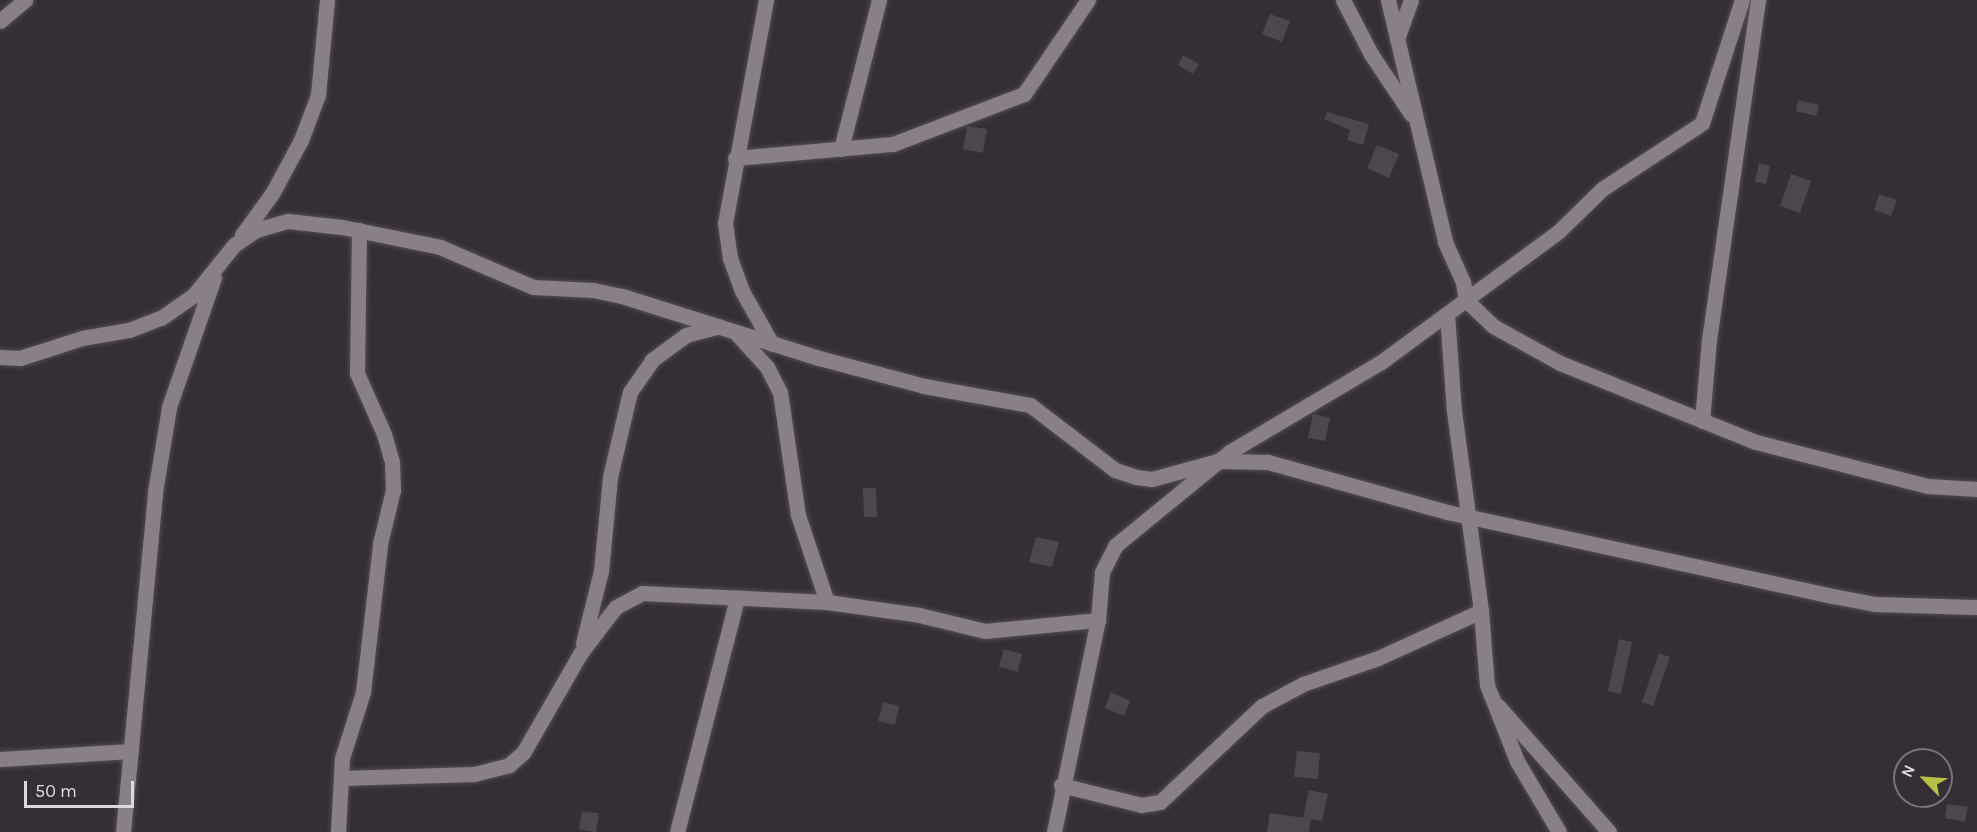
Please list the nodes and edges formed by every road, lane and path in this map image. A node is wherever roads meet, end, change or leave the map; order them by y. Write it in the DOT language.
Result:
graph roads {
  1 [pos="25,0"];
  2 [pos="327,0"];
  3 [pos="766,0"];
  4 [pos="879,0"];
  5 [pos="1088,0"];
  6 [pos="1343,0"];
  7 [pos="1388,0"];
  8 [pos="1411,0"];
  9 [pos="1742,0"];
  10 [pos="1758,0"];
  11 [pos="0,21"];
  12 [pos="1396,42"];
  13 [pos="1420,126"];
  14 [pos="841,149"];
  15 [pos="735,159"];
  16 [pos="359,230"];
  17 [pos="234,245"];
  18 [pos="218,266"];
  19 [pos="1466,300"];
  20 [pos="1447,314"];
  21 [pos="720,326"];
  22 [pos="736,332"];
  23 [pos="772,344"];
  24 [pos="0,357"];
  25 [pos="1702,420"];
  26 [pos="1218,461"];
  27 [pos="1977,489"];
  28 [pos="1466,517"];
  29 [pos="737,598"];
  30 [pos="827,602"];
  31 [pos="1977,607"];
  32 [pos="1481,611"];
  33 [pos="1098,620"];
  34 [pos="580,654"];
  35 [pos="1491,698"];
  36 [pos="131,751"];
  37 [pos="0,759"];
  38 [pos="341,778"];
  39 [pos="1062,785"];
  40 [pos="123,832"];
  41 [pos="338,832"];
  42 [pos="677,832"];
  43 [pos="1054,832"];
  44 [pos="1559,832"];
  45 [pos="1609,832"];
  1 -- 11 [label="street"];
  2 -- 17 [label="street"];
  3 -- 15 [label="street"];
  4 -- 14 [label="street"];
  5 -- 14 [label="street"];
  6 -- 13 [label="street"];
  7 -- 12 [label="street"];
  8 -- 12 [label="street"];
  9 -- 19 [label="street"];
  10 -- 25 [label="street"];
  12 -- 13 [label="street"];
  13 -- 19 [label="street"];
  14 -- 15 [label="street"];
  15 -- 23 [label="street"];
  16 -- 17 [label="street"];
  16 -- 21 [label="street"];
  16 -- 38 [label="street"];
  17 -- 18 [label="street"];
  18 -- 24 [label="street"];
  18 -- 36 [label="street"];
  19 -- 20 [label="street"];
  19 -- 25 [label="street"];
  20 -- 26 [label="street"];
  20 -- 28 [label="street"];
  21 -- 22 [label="street"];
  21 -- 34 [label="street"];
  22 -- 23 [label="street"];
  22 -- 30 [label="street"];
  23 -- 26 [label="street"];
  25 -- 27 [label="street"];
  26 -- 28 [label="street"];
  26 -- 33 [label="street"];
  28 -- 31 [label="street"];
  28 -- 32 [label="street"];
  29 -- 30 [label="street"];
  29 -- 34 [label="street"];
  29 -- 42 [label="street"];
  30 -- 33 [label="street"];
  32 -- 35 [label="street"];
  32 -- 39 [label="street"];
  33 -- 39 [label="street"];
  34 -- 38 [label="street"];
  35 -- 44 [label="street"];
  35 -- 45 [label="street"];
  36 -- 37 [label="street"];
  36 -- 40 [label="street"];
  38 -- 41 [label="street"];
  39 -- 43 [label="street"];
}
